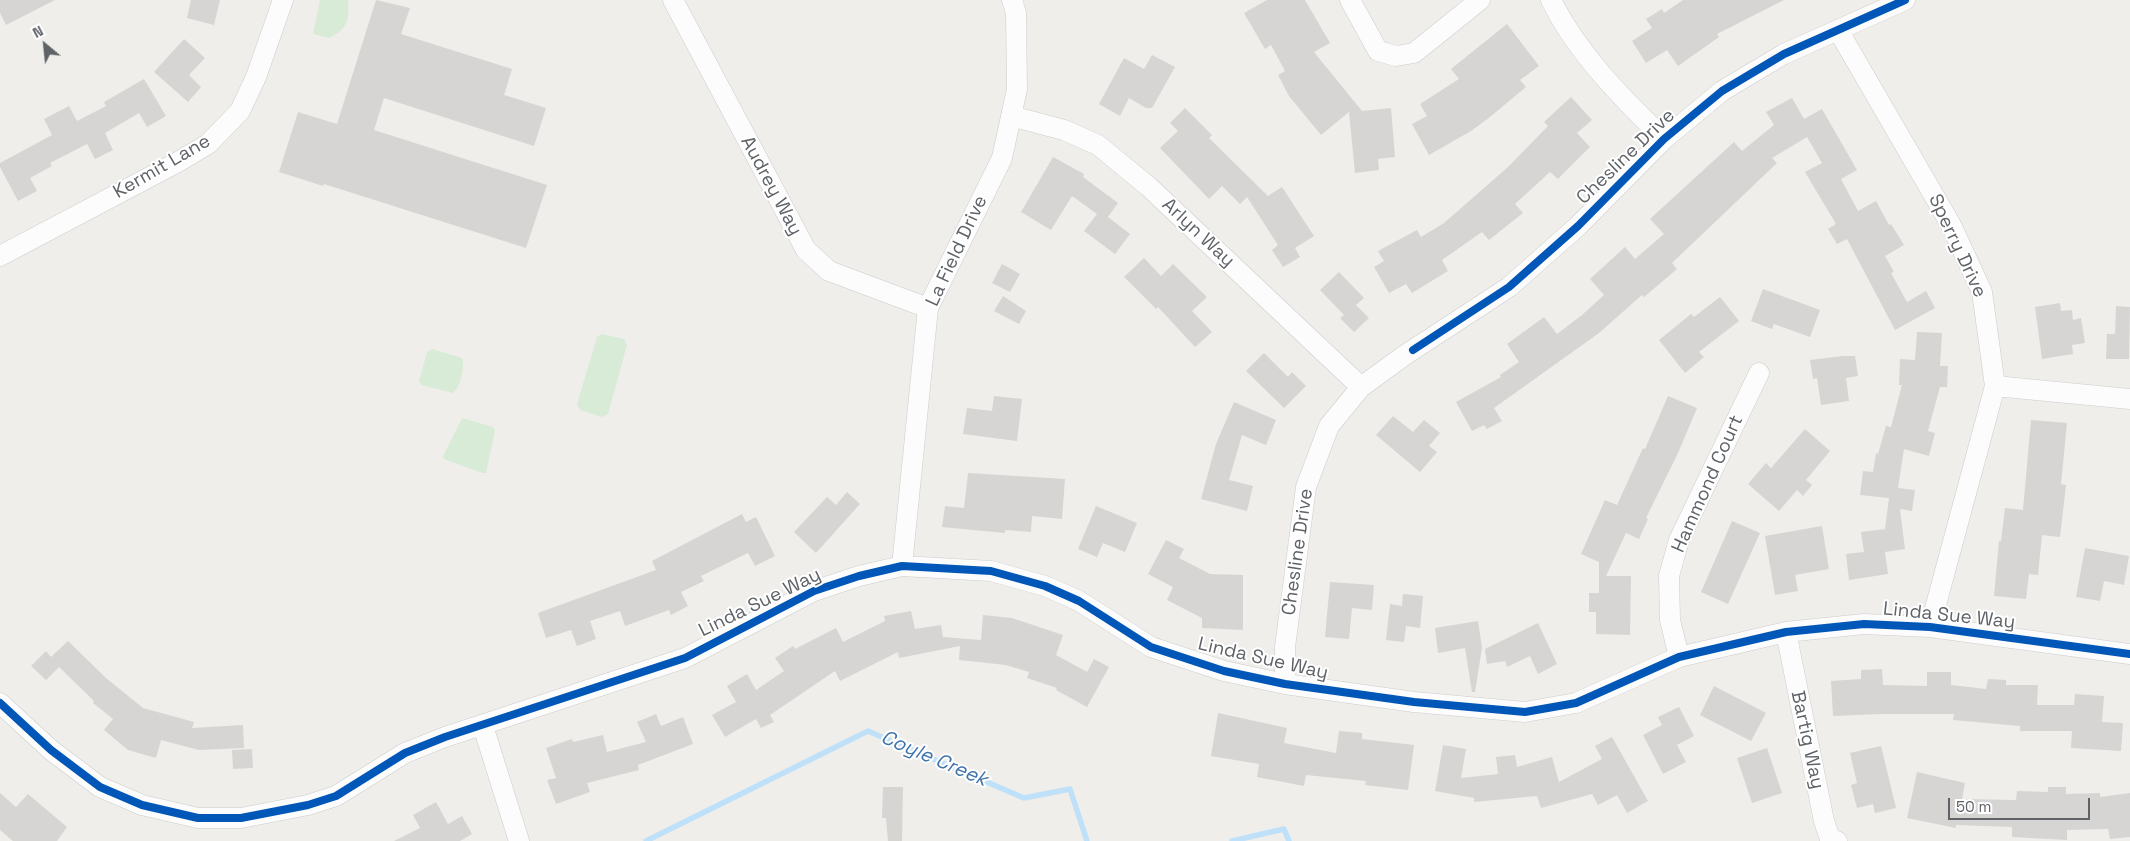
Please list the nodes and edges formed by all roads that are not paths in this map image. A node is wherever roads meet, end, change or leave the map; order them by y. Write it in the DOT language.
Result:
graph roads {
  1 [pos="283,0"];
  2 [pos="673,0"];
  3 [pos="1012,0"];
  4 [pos="1350,0"];
  5 [pos="1480,0"];
  6 [pos="1550,0"];
  7 [pos="1905,0"];
  8 [pos="1838,30"];
  9 [pos="1011,116"];
  10 [pos="1664,139"];
  11 [pos="0,256"];
  12 [pos="928,308"];
  13 [pos="1759,373"];
  14 [pos="1995,386"];
  15 [pos="1361,387"];
  16 [pos="2130,399"];
  17 [pos="902,566"];
  18 [pos="1930,627"];
  19 [pos="1786,632"];
  20 [pos="2130,654"];
  21 [pos="1678,657"];
  22 [pos="1285,684"];
  23 [pos="0,702"];
  24 [pos="482,726"];
  25 [pos="519,841"];
  26 [pos="1837,841"];
  1 -- 11 [label="street, Kermit Lane"];
  2 -- 12 [label="street, Audrey Way"];
  3 -- 9 [label="street, La Field Drive"];
  4 -- 5 [label="street"];
  6 -- 10 [label="street"];
  7 -- 8 [label="street, Chesline Drive"];
  8 -- 10 [label="street, Chesline Drive"];
  8 -- 14 [label="street, Sperry Drive"];
  9 -- 12 [label="street, La Field Drive"];
  9 -- 15 [label="street, Arlyn Way"];
  10 -- 15 [label="street, Chesline Drive"];
  12 -- 17 [label="street, La Field Drive"];
  13 -- 21 [label="street, Hammond Court"];
  14 -- 16 [label="street"];
  14 -- 18 [label="street, Sperry Drive"];
  15 -- 22 [label="street, Chesline Drive"];
  17 -- 22 [label="street, Linda Sue Way"];
  17 -- 24 [label="street, Linda Sue Way"];
  18 -- 19 [label="street, Linda Sue Way"];
  18 -- 20 [label="street, Linda Sue Way"];
  19 -- 21 [label="street, Linda Sue Way"];
  19 -- 26 [label="street, Bartig Way"];
  21 -- 22 [label="street, Linda Sue Way"];
  23 -- 24 [label="street, Linda Sue Way"];
  24 -- 25 [label="street"];
}
